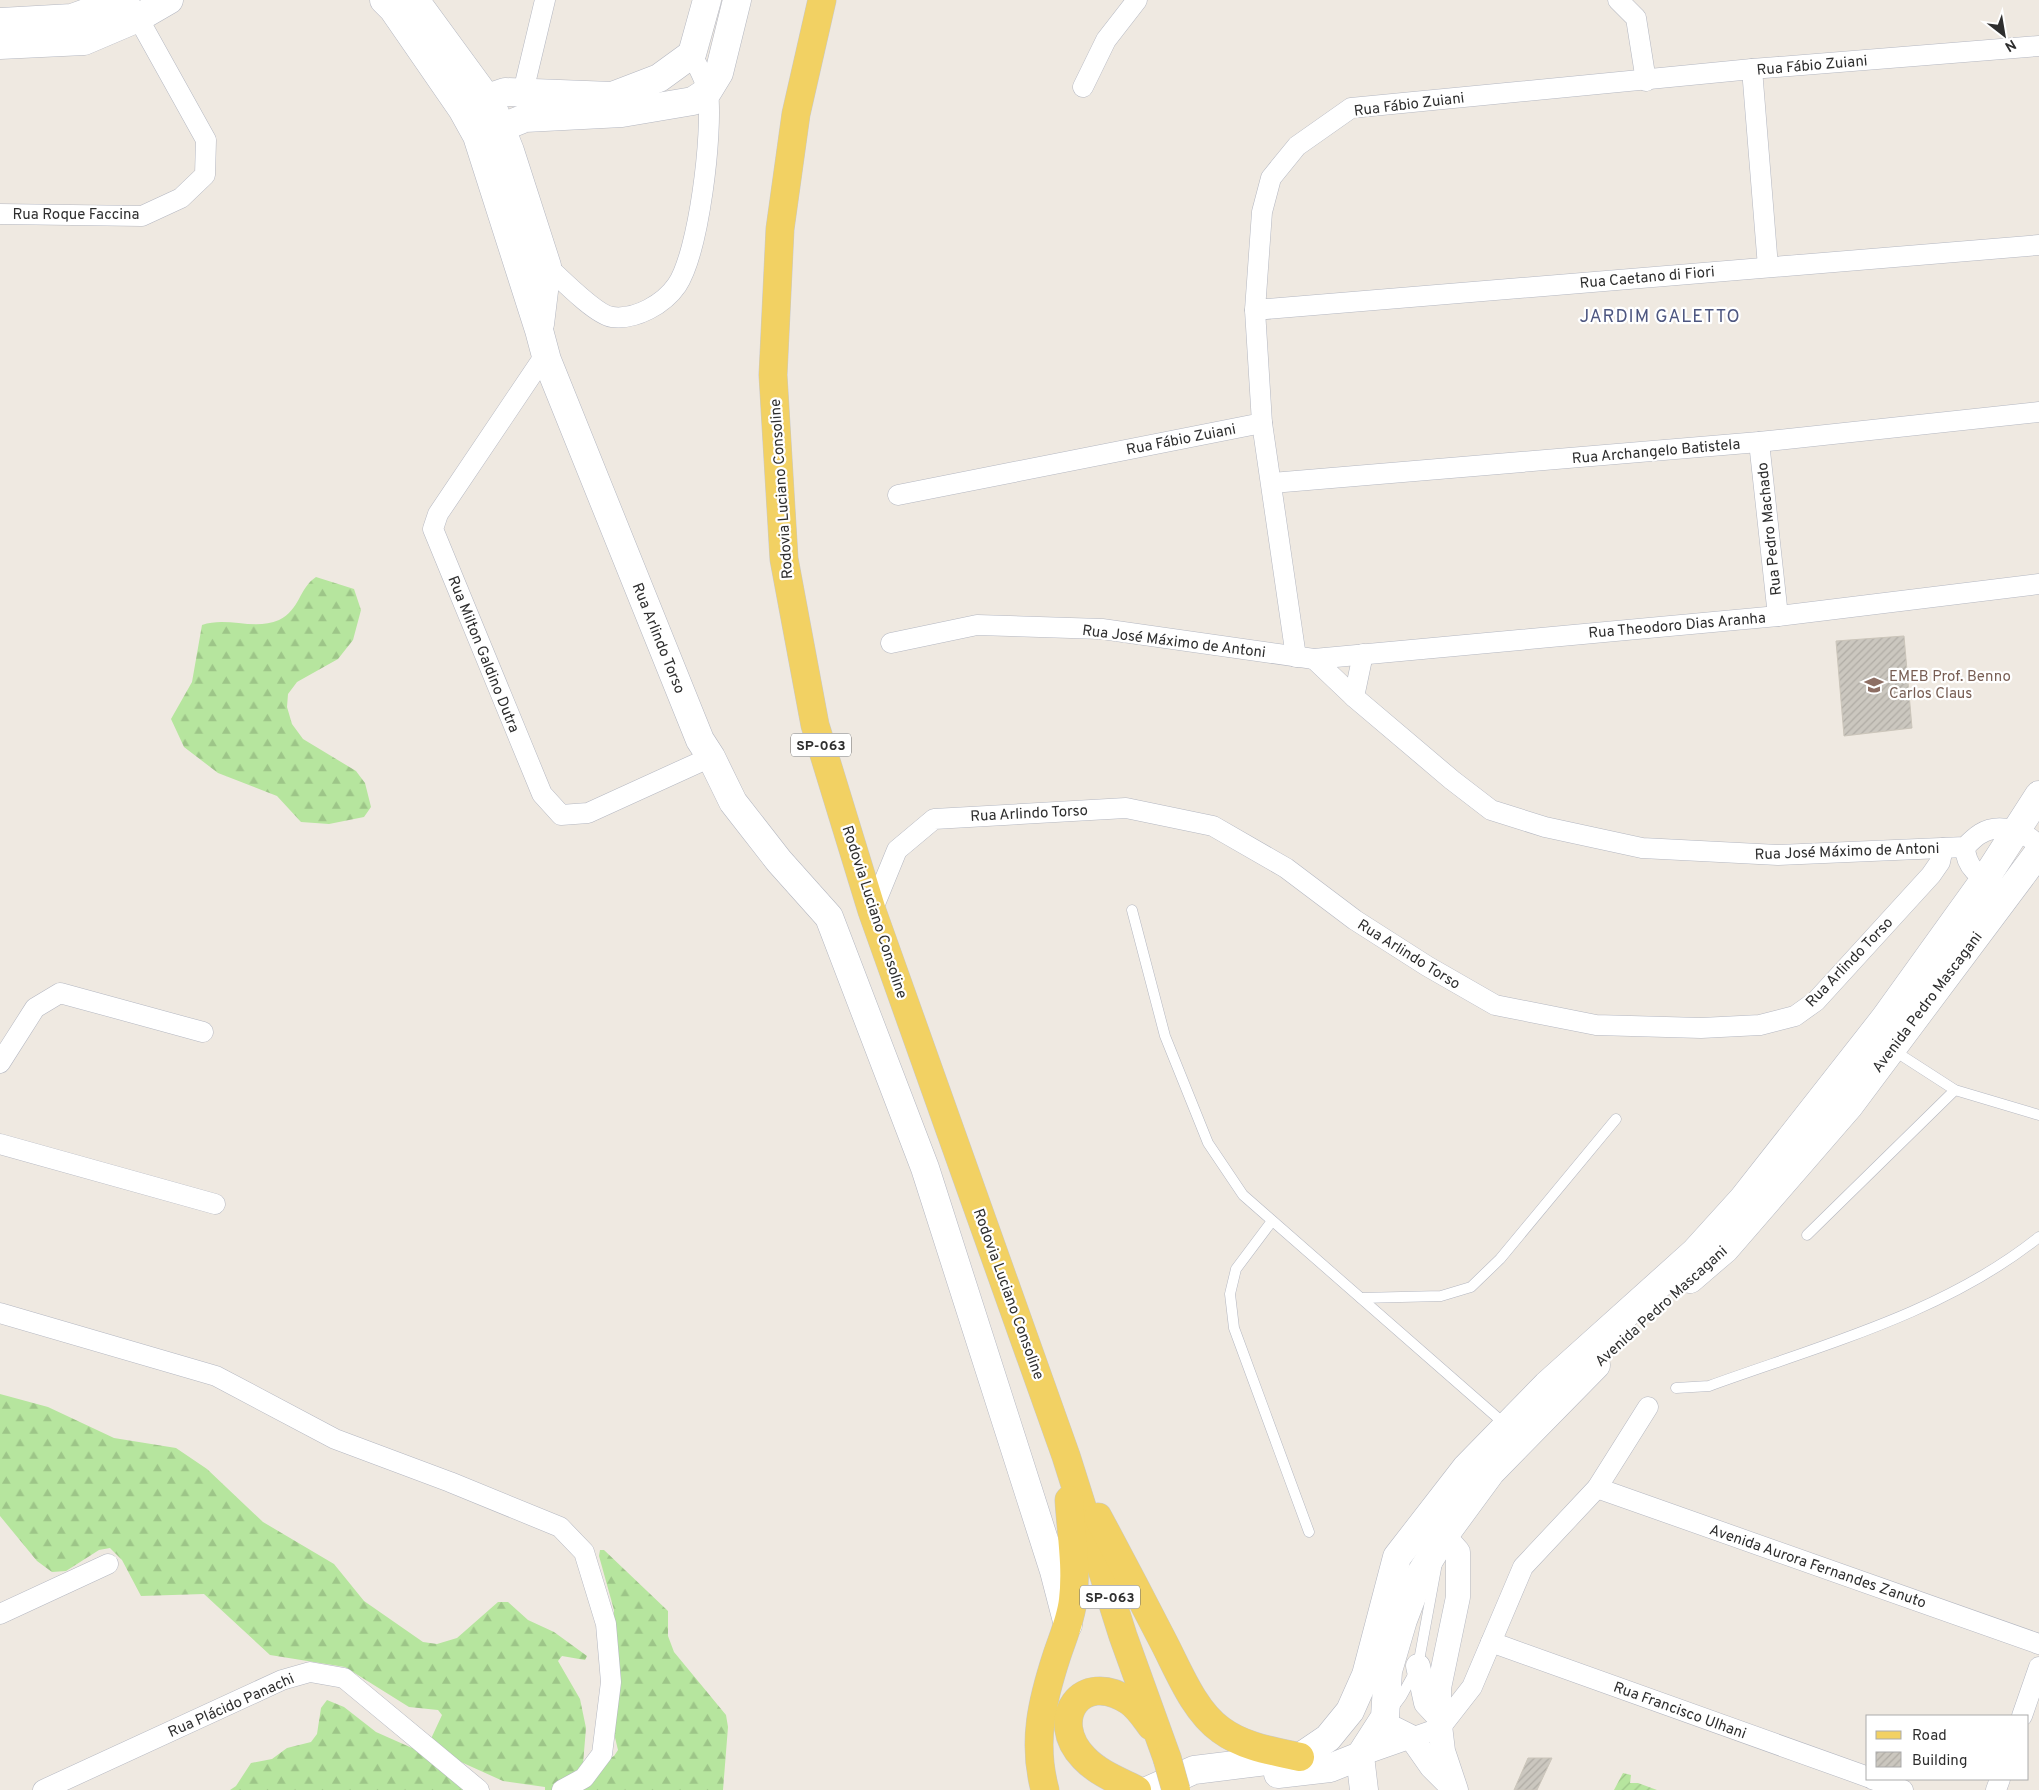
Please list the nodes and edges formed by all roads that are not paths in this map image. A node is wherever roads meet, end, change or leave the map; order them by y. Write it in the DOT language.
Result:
graph roads {
  1 [pos="169,0"];
  2 [pos="384,0"];
  3 [pos="415,0"];
  4 [pos="545,0"];
  5 [pos="707,0"];
  6 [pos="737,0"];
  7 [pos="822,0"];
  8 [pos="1137,0"];
  9 [pos="1618,0"];
  10 [pos="129,6"];
  11 [pos="0,22"];
  12 [pos="0,45"];
  13 [pos="2039,46"];
  14 [pos="692,54"];
  15 [pos="1752,70"];
  16 [pos="1646,81"];
  17 [pos="1083,87"];
  18 [pos="708,91"];
  19 [pos="474,103"];
  20 [pos="506,119"];
  21 [pos="0,214"];
  22 [pos="2039,245"];
  23 [pos="547,266"];
  24 [pos="1768,267"];
  25 [pos="1256,310"];
  26 [pos="542,343"];
  27 [pos="2039,412"];
  28 [pos="1262,423"];
  29 [pos="1759,442"];
  30 [pos="1272,483"];
  31 [pos="898,495"];
  32 [pos="2039,584"];
  33 [pos="1778,616"];
  34 [pos="891,643"];
  35 [pos="1363,654"];
  36 [pos="1305,658"];
  37 [pos="1354,697"];
  38 [pos="711,756"];
  39 [pos="2039,795"];
  40 [pos="2016,831"];
  41 [pos="1965,846"];
  42 [pos="2039,846"];
  43 [pos="1943,848"];
  44 [pos="2039,852"];
  45 [pos="1985,879"];
  46 [pos="2010,891"];
  47 [pos="1132,910"];
  48 [pos="872,911"];
  49 [pos="203,1032"];
  50 [pos="1892,1049"];
  51 [pos="0,1063"];
  52 [pos="1955,1090"];
  53 [pos="2039,1115"];
  54 [pos="1616,1119"];
  55 [pos="0,1144"];
  56 [pos="215,1204"];
  57 [pos="1272,1222"];
  58 [pos="1807,1234"];
  59 [pos="2039,1237"];
  60 [pos="1361,1298"];
  61 [pos="0,1313"];
  62 [pos="1676,1388"];
  63 [pos="1648,1407"];
  64 [pos="1515,1433"];
  65 [pos="1066,1456"];
  66 [pos="1597,1488"];
  67 [pos="1309,1532"];
  68 [pos="1414,1535"];
  69 [pos="1442,1539"];
  70 [pos="108,1564"];
  71 [pos="0,1614"];
  72 [pos="1068,1625"];
  73 [pos="1491,1642"];
  74 [pos="2039,1644"];
  75 [pos="1418,1666"];
  76 [pos="2039,1667"];
  77 [pos="1366,1675"];
  78 [pos="2022,1715"];
  79 [pos="1384,1720"];
  80 [pos="1439,1722"];
  81 [pos="1411,1737"];
  82 [pos="1328,1738"];
  83 [pos="1163,1747"];
  84 [pos="1362,1753"];
  85 [pos="1300,1757"];
  86 [pos="1866,1776"];
  87 [pos="1333,1779"];
  88 [pos="1875,1780"];
  89 [pos="43,1790"];
  90 [pos="479,1790"];
  91 [pos="562,1790"];
  92 [pos="1045,1790"];
  93 [pos="1137,1790"];
  94 [pos="1149,1790"];
  95 [pos="1176,1790"];
  96 [pos="1190,1790"];
  97 [pos="1364,1790"];
  98 [pos="1456,1790"];
  99 [pos="1903,1790"];
  1 -- 10 [label="main road"];
  2 -- 19 [label="main road"];
  3 -- 19 [label="main road"];
  4 -- 20 [label="street"];
  5 -- 14 [label="main road"];
  6 -- 18 [label="main road"];
  7 -- 48 [label="main road, Rodovia Luciano Consoline / SP-063"];
  8 -- 17 [label="street"];
  9 -- 16 [label="street"];
  10 -- 11 [label="main road"];
  10 -- 12 [label="main road"];
  10 -- 21 [label="street, Rua Roque Faccina"];
  13 -- 15 [label="street, Rua Fábio Zuiani"];
  14 -- 18 [label="street"];
  14 -- 20 [label="main road"];
  15 -- 16 [label="street, Rua Fábio Zuiani"];
  15 -- 24 [label="street"];
  16 -- 25 [label="street, Rua Fábio Zuiani"];
  18 -- 20 [label="main road"];
  18 -- 23 [label="street"];
  19 -- 20 [label="main road"];
  19 -- 20 [label="main road"];
  20 -- 23 [label="main road"];
  20 -- 26 [label="main road, Rua Arlindo Torso"];
  22 -- 24 [label="street, Rua Caetano di Fiori"];
  23 -- 26 [label="main road"];
  24 -- 25 [label="street, Rua Caetano di Fiori"];
  25 -- 28 [label="street, Rua Fábio Zuiani"];
  26 -- 38 [label="main road, Rua Arlindo Torso"];
  26 -- 38 [label="street, Rua Milton Galdino Dutra"];
  27 -- 29 [label="street, Rua Archangelo Batistela"];
  28 -- 30 [label="street"];
  28 -- 31 [label="street, Rua Fábio Zuiani"];
  29 -- 30 [label="street, Rua Archangelo Batistela"];
  29 -- 33 [label="street, Rua Pedro Machado"];
  30 -- 36 [label="street"];
  32 -- 33 [label="street, Rua Theodoro Dias Aranha"];
  33 -- 35 [label="street, Rua Theodoro Dias Aranha"];
  34 -- 36 [label="street, Rua José Máximo de Antoni"];
  35 -- 36 [label="street, Rua Theodoro Dias Aranha"];
  35 -- 37 [label="street"];
  36 -- 37 [label="street, Rua José Máximo de Antoni"];
  37 -- 43 [label="street, Rua José Máximo de Antoni"];
  38 -- 72 [label="main road, Rua Arlindo Torso"];
  39 -- 40 [label="main road, Avenida Pedro Mascagani"];
  40 -- 41 [label="street, Rua José Máximo de Antoni"];
  40 -- 42 [label="street"];
  40 -- 45 [label="main road, Avenida Pedro Mascagani"];
  41 -- 43 [label="street, Rua José Máximo de Antoni"];
  41 -- 45 [label="street"];
  43 -- 48 [label="street, Rua Arlindo Torso"];
  44 -- 46 [label="main road, Avenida Pedro Mascagani"];
  45 -- 46 [label="street"];
  45 -- 64 [label="main road, Avenida Pedro Mascagani"];
  46 -- 50 [label="main road, Avenida Pedro Mascagani"];
  47 -- 57 [label="lane"];
  48 -- 65 [label="main road, Rodovia Luciano Consoline / SP-063"];
  49 -- 51 [label="street"];
  50 -- 52 [label="lane"];
  50 -- 64 [label="main road, Avenida Pedro Mascagani"];
  52 -- 53 [label="lane"];
  52 -- 58 [label="lane"];
  54 -- 60 [label="lane"];
  55 -- 56 [label="street"];
  57 -- 60 [label="lane"];
  57 -- 67 [label="lane"];
  59 -- 62 [label="lane"];
  60 -- 64 [label="lane"];
  61 -- 91 [label="street"];
  63 -- 66 [label="street"];
  64 -- 68 [label="main road, Avenida Pedro Mascagani"];
  64 -- 69 [label="main road, Avenida Pedro Mascagani"];
  65 -- 72 [label="main road"];
  65 -- 83 [label="main road, Rodovia Luciano Consoline / SP-063"];
  65 -- 85 [label="main road"];
  66 -- 73 [label="street"];
  66 -- 74 [label="street, Avenida Aurora Fernandes Zanuto"];
  68 -- 69 [label="main road"];
  68 -- 77 [label="main road, Avenida Pedro Mascagani"];
  69 -- 75 [label="lane"];
  69 -- 79 [label="main road, Avenida Pedro Mascagani"];
  69 -- 80 [label="street"];
  70 -- 71 [label="street"];
  72 -- 92 [label="main road"];
  73 -- 80 [label="street"];
  73 -- 86 [label="street, Rua Francisco Ulhani"];
  75 -- 79 [label="lane"];
  75 -- 80 [label="street"];
  76 -- 78 [label="street"];
  77 -- 79 [label="main road"];
  77 -- 82 [label="main road"];
  79 -- 81 [label="street"];
  79 -- 84 [label="main road"];
  80 -- 81 [label="street"];
  80 -- 98 [label="street"];
  81 -- 84 [label="street"];
  81 -- 98 [label="street"];
  82 -- 84 [label="main road"];
  82 -- 85 [label="main road"];
  83 -- 93 [label="main road"];
  83 -- 95 [label="main road, Rodovia Luciano Consoline / SP-063, bridge"];
  84 -- 87 [label="main road"];
  84 -- 97 [label="main road"];
  85 -- 94 [label="main road"];
  87 -- 96 [label="main road"];
  88 -- 99 [label="street"];
  89 -- 90 [label="street, Rua Plácido Panachi"];
}
